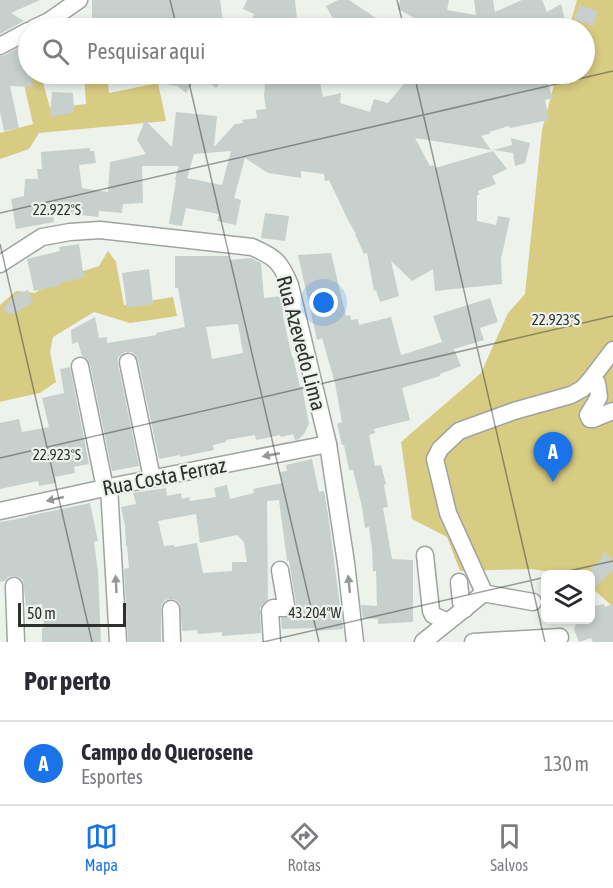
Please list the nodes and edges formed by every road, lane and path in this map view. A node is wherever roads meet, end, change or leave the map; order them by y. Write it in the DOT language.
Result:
graph roads {
  1 [pos="79,0"];
  2 [pos="53,18"];
  3 [pos="18,36"];
  4 [pos="0,46"];
  5 [pos="0,264"];
  6 [pos="613,350"];
  7 [pos="128,362"];
  8 [pos="80,366"];
  9 [pos="591,379"];
  10 [pos="612,410"];
  11 [pos="328,444"];
  12 [pos="152,478"];
  13 [pos="107,487"];
  14 [pos="0,511"];
  15 [pos="425,555"];
  16 [pos="280,570"];
  17 [pos="459,582"];
  18 [pos="14,586"];
  19 [pos="482,593"];
  20 [pos="532,602"];
  21 [pos="171,609"];
  22 [pos="465,609"];
  23 [pos="447,622"];
  24 [pos="560,638"];
  25 [pos="16,642"];
  26 [pos="118,642"];
  27 [pos="172,642"];
  28 [pos="272,642"];
  29 [pos="355,642"];
  30 [pos="423,642"];
  31 [pos="473,642"];
  1 -- 2 [label="street"];
  3 -- 4 [label="street"];
  5 -- 11 [label="street, Rua Azevedo Lima"];
  6 -- 9 [label="street"];
  7 -- 12 [label="street"];
  8 -- 13 [label="street"];
  9 -- 10 [label="street"];
  9 -- 19 [label="street"];
  11 -- 12 [label="street, Rua Costa Ferraz, one-way"];
  29 -- 11 [label="street, Rua Azevedo Lima, one-way"];
  12 -- 13 [label="street, Rua Costa Ferraz"];
  13 -- 14 [label="street, Rua Costa Ferraz, one-way"];
  26 -- 13 [label="street, one-way"];
  15 -- 23 [label="street"];
  16 -- 28 [label="street"];
  17 -- 22 [label="street"];
  18 -- 25 [label="street"];
  19 -- 20 [label="street"];
  19 -- 22 [label="street"];
  21 -- 27 [label="street"];
  22 -- 23 [label="street"];
  23 -- 30 [label="street"];
  24 -- 31 [label="street"];
}
